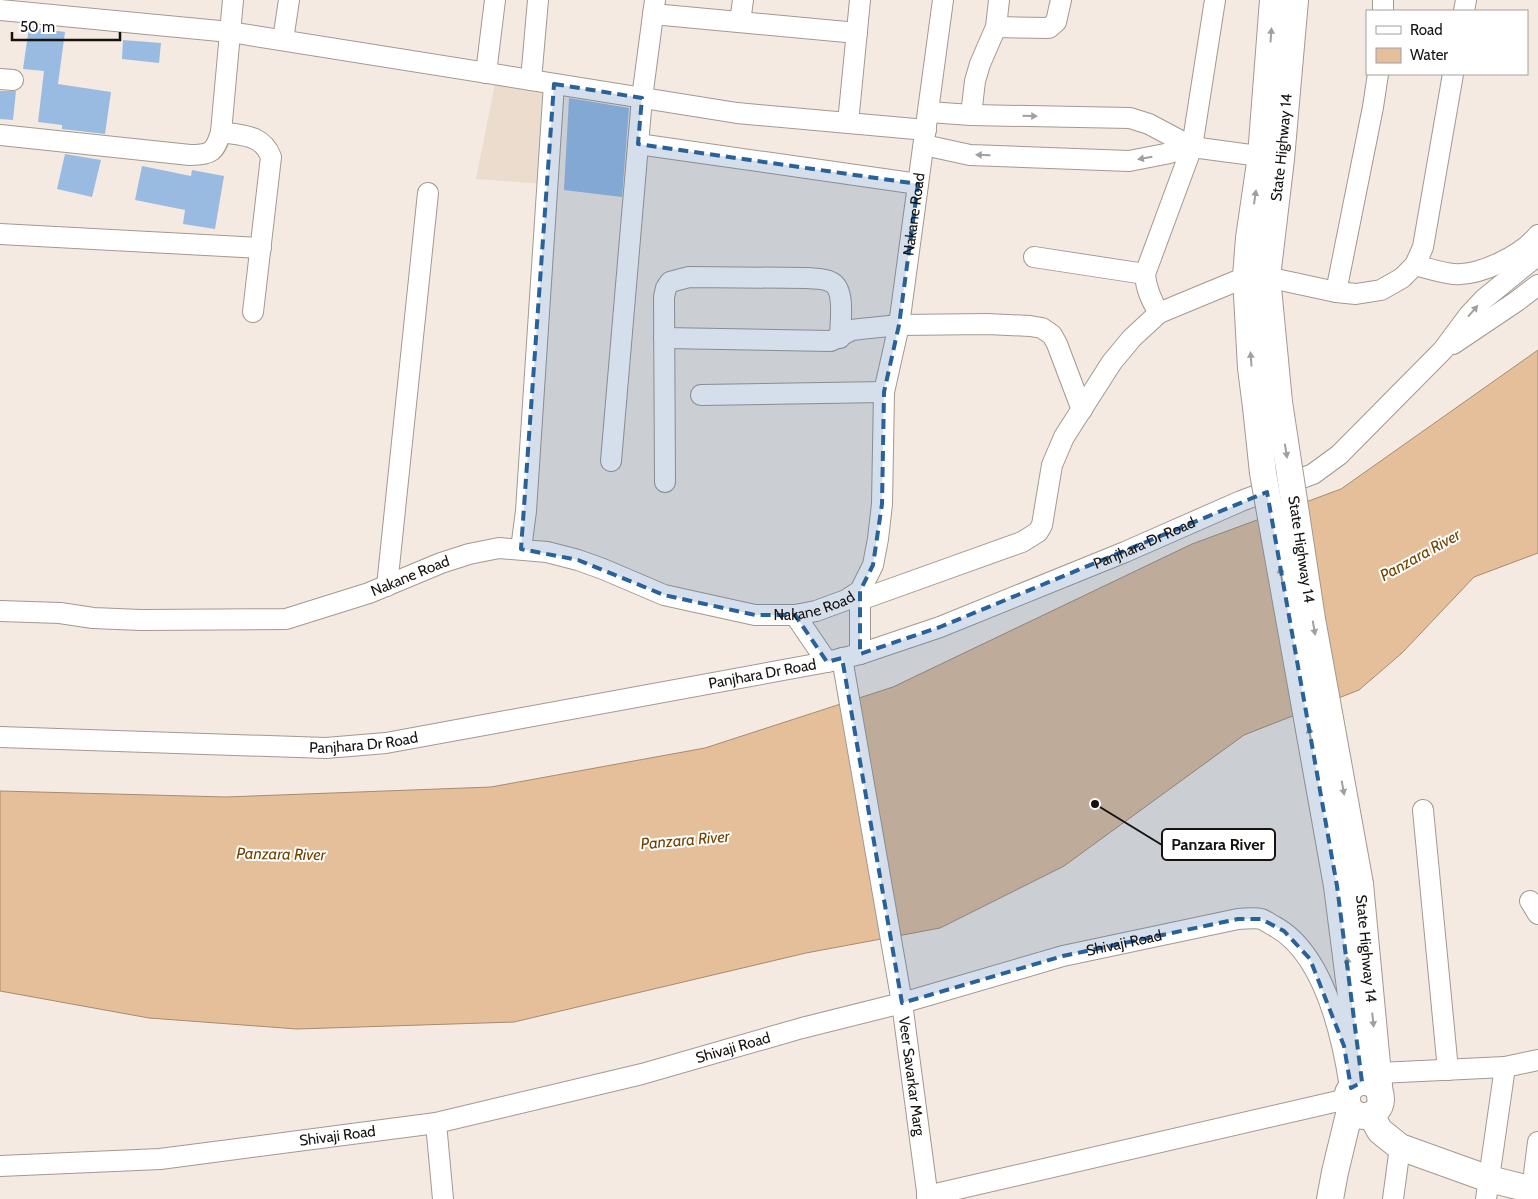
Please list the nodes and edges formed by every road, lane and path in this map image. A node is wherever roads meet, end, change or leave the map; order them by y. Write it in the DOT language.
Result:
graph roads {
  1 [pos="233,0"];
  2 [pos="289,0"];
  3 [pos="495,0"];
  4 [pos="538,0"];
  5 [pos="743,0"];
  6 [pos="860,0"];
  7 [pos="943,0"];
  8 [pos="999,0"];
  9 [pos="1061,0"];
  10 [pos="1216,0"];
  11 [pos="1274,0"];
  12 [pos="1295,0"];
  13 [pos="654,7"];
  14 [pos="0,10"];
  15 [pos="740,22"];
  16 [pos="996,27"];
  17 [pos="230,32"];
  18 [pos="857,33"];
  19 [pos="283,40"];
  20 [pos="486,73"];
  21 [pos="1378,75"];
  22 [pos="1453,75"];
  23 [pos="531,80"];
  24 [pos="554,84"];
  25 [pos="642,98"];
  26 [pos="971,115"];
  27 [pos="848,123"];
  28 [pos="926,129"];
  29 [pos="221,132"];
  30 [pos="0,135"];
  31 [pos="638,144"];
  32 [pos="1192,147"];
  33 [pos="1271,158"];
  34 [pos="918,184"];
  35 [pos="428,193"];
  36 [pos="0,234"];
  37 [pos="1538,235"];
  38 [pos="261,248"];
  39 [pos="1538,255"];
  40 [pos="1034,257"];
  41 [pos="1415,265"];
  42 [pos="1145,274"];
  43 [pos="1257,277"];
  44 [pos="1538,285"];
  45 [pos="1336,292"];
  46 [pos="253,312"];
  47 [pos="1159,313"];
  48 [pos="899,325"];
  49 [pos="664,338"];
  50 [pos="840,338"];
  51 [pos="1444,350"];
  52 [pos="884,392"];
  53 [pos="701,395"];
  54 [pos="1082,410"];
  55 [pos="611,461"];
  56 [pos="665,482"];
  57 [pos="521,549"];
  58 [pos="387,586"];
  59 [pos="860,596"];
  60 [pos="0,611"];
  61 [pos="795,615"];
  62 [pos="843,658"];
  63 [pos="0,738"];
  64 [pos="1423,810"];
  65 [pos="902,1003"];
  66 [pos="1538,1060"];
  67 [pos="1505,1068"];
  68 [pos="1448,1070"];
  69 [pos="1363,1095"];
  70 [pos="436,1123"];
  71 [pos="1538,1142"];
  72 [pos="1400,1147"];
  73 [pos="0,1166"];
  74 [pos="1488,1189"];
  75 [pos="1535,1190"];
  76 [pos="928,1197"];
  77 [pos="443,1199"];
  78 [pos="1330,1199"];
  79 [pos="1393,1199"];
  1 -- 17 [label="street"];
  2 -- 19 [label="street"];
  3 -- 20 [label="street"];
  4 -- 23 [label="street"];
  5 -- 15 [label="street"];
  6 -- 18 [label="street"];
  7 -- 28 [label="street, Nakane Road"];
  8 -- 16 [label="street"];
  9 -- 16 [label="street"];
  10 -- 32 [label="street"];
  33 -- 11 [label="main road, State Highway 14, one-way"];
  12 -- 33 [label="main road, State Highway 14"];
  13 -- 15 [label="street"];
  13 -- 25 [label="street"];
  14 -- 17 [label="street"];
  15 -- 18 [label="street"];
  16 -- 26 [label="street"];
  17 -- 19 [label="street"];
  17 -- 29 [label="street"];
  18 -- 27 [label="street"];
  19 -- 20 [label="street"];
  20 -- 23 [label="street"];
  21 -- 45 [label="street"];
  22 -- 41 [label="street"];
  23 -- 24 [label="street"];
  24 -- 25 [label="street"];
  24 -- 57 [label="street"];
  25 -- 27 [label="street"];
  25 -- 31 [label="street"];
  26 -- 28 [label="street"];
  26 -- 32 [label="street, one-way"];
  27 -- 28 [label="street"];
  32 -- 28 [label="street, one-way"];
  28 -- 34 [label="street, Nakane Road"];
  29 -- 30 [label="street"];
  29 -- 38 [label="street"];
  31 -- 34 [label="street"];
  31 -- 55 [label="street"];
  32 -- 33 [label="street"];
  32 -- 42 [label="street"];
  33 -- 43 [label="main road, State Highway 14"];
  34 -- 48 [label="street, Nakane Road"];
  35 -- 58 [label="street"];
  36 -- 38 [label="street"];
  37 -- 41 [label="street"];
  38 -- 46 [label="street"];
  51 -- 39 [label="street, Panjhara Dr Road, one-way"];
  40 -- 42 [label="street"];
  41 -- 45 [label="street"];
  42 -- 47 [label="street"];
  43 -- 45 [label="street"];
  43 -- 47 [label="street"];
  43 -- 69 [label="main road, State Highway 14, bridge"];
  44 -- 51 [label="street, Panjhara Dr Road"];
  47 -- 54 [label="street"];
  48 -- 50 [label="street"];
  48 -- 52 [label="street, Nakane Road"];
  48 -- 54 [label="street"];
  49 -- 50 [label="street"];
  49 -- 50 [label="street"];
  49 -- 56 [label="street"];
  51 -- 62 [label="street, Panjhara Dr Road"];
  52 -- 53 [label="street"];
  52 -- 59 [label="street, Nakane Road"];
  54 -- 59 [label="street"];
  57 -- 58 [label="street, Nakane Road"];
  57 -- 61 [label="street, Nakane Road"];
  58 -- 60 [label="street, Nakane Road"];
  59 -- 61 [label="street, Nakane Road"];
  59 -- 62 [label="street"];
  61 -- 62 [label="street"];
  62 -- 63 [label="street, Panjhara Dr Road"];
  62 -- 65 [label="street, Veer Savarkar Marg"];
  64 -- 68 [label="street"];
  65 -- 69 [label="street, Shivaji Road"];
  65 -- 70 [label="street, Shivaji Road"];
  65 -- 76 [label="street, Veer Savarkar Marg"];
  66 -- 67 [label="street"];
  67 -- 68 [label="street"];
  67 -- 74 [label="street"];
  68 -- 69 [label="street"];
  69 -- 72 [label="main road, State Highway 14"];
  69 -- 76 [label="street"];
  69 -- 78 [label="main road"];
  70 -- 73 [label="street, Shivaji Road"];
  70 -- 77 [label="street"];
  71 -- 75 [label="street"];
  72 -- 74 [label="main road, State Highway 14"];
  72 -- 79 [label="street"];
  74 -- 75 [label="main road, State Highway 14"];
}
